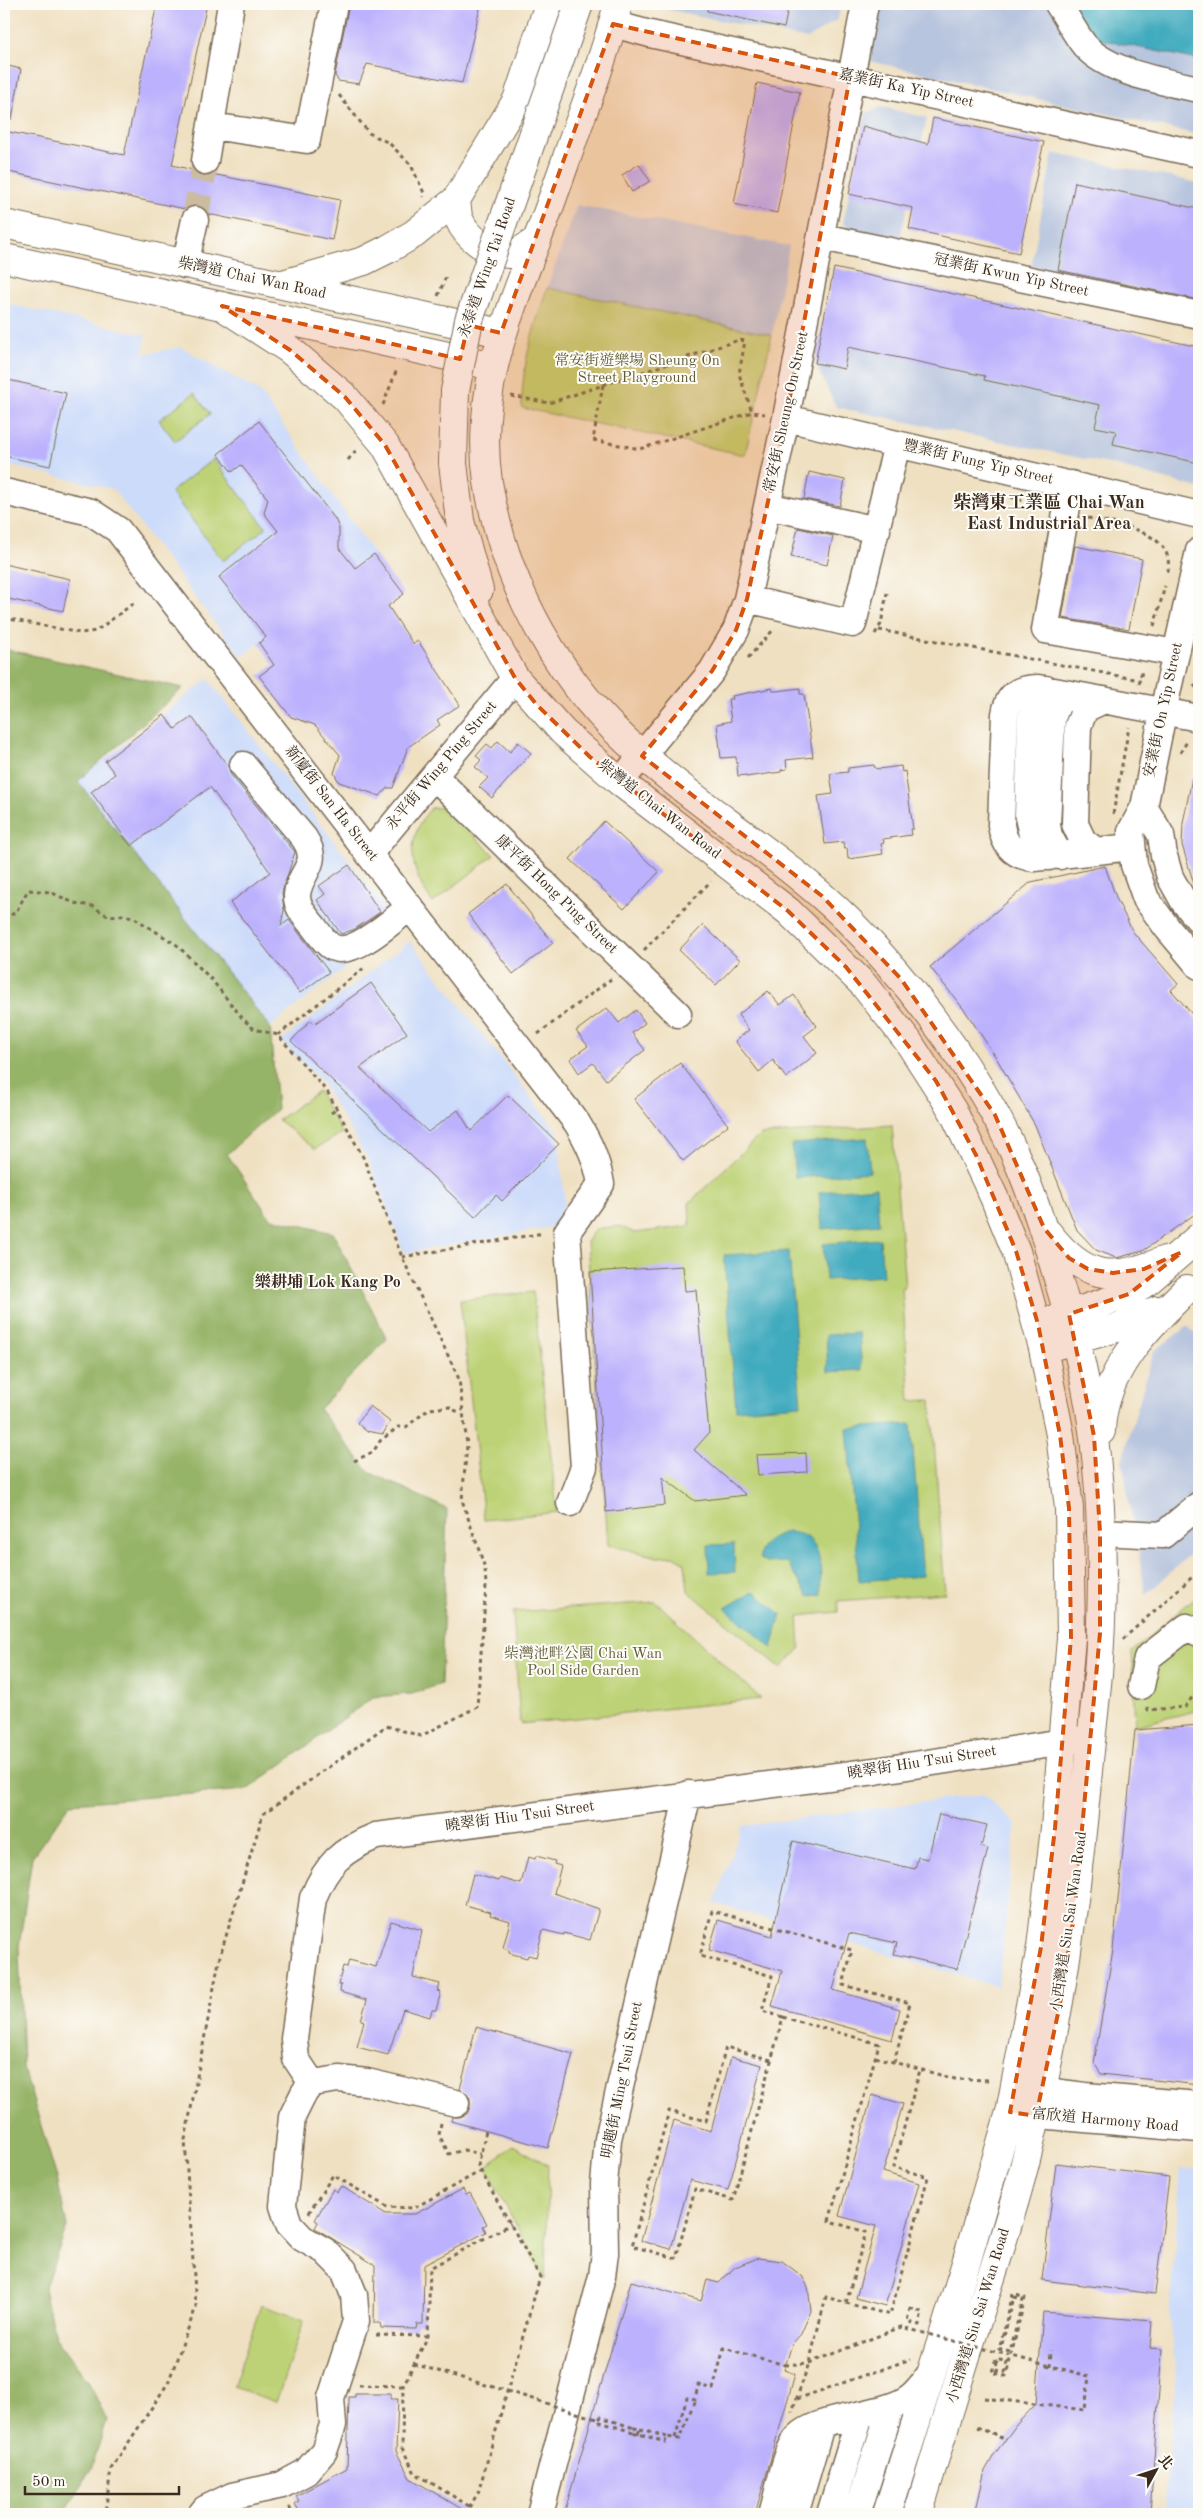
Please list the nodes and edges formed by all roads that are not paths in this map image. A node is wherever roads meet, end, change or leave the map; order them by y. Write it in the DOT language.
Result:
graph roads {
  1 [pos="231,4"];
  2 [pos="334,4"];
  3 [pos="549,4"];
  4 [pos="579,4"];
  5 [pos="865,4"];
  6 [pos="1058,4"];
  7 [pos="615,14"];
  8 [pos="850,77"];
  9 [pos="1199,89"];
  10 [pos="210,126"];
  11 [pos="1199,154"];
  12 [pos="205,161"];
  13 [pos="456,200"];
  14 [pos="196,220"];
  15 [pos="4,224"];
  16 [pos="822,237"];
  17 [pos="537,240"];
  18 [pos="4,258"];
  19 [pos="186,265"];
  20 [pos="277,285"];
  21 [pos="222,306"];
  22 [pos="1199,315"];
  23 [pos="501,333"];
  24 [pos="493,366"];
  25 [pos="777,416"];
  26 [pos="897,444"];
  27 [pos="1071,484"];
  28 [pos="4,492"];
  29 [pos="767,506"];
  30 [pos="1192,513"];
  31 [pos="877,530"];
  32 [pos="1198,553"];
  33 [pos="747,599"];
  34 [pos="1176,653"];
  35 [pos="503,654"];
  36 [pos="516,678"];
  37 [pos="1071,694"];
  38 [pos="1104,700"];
  39 [pos="1164,711"];
  40 [pos="1199,718"];
  41 [pos="642,756"];
  42 [pos="243,765"];
  43 [pos="434,776"];
  44 [pos="620,782"];
  45 [pos="1144,807"];
  46 [pos="1131,847"];
  47 [pos="1096,851"];
  48 [pos="369,854"];
  49 [pos="1055,856"];
  50 [pos="410,907"];
  51 [pos="1199,920"];
  52 [pos="1199,966"];
  53 [pos="678,1014"];
  54 [pos="1044,1228"];
  55 [pos="1191,1245"];
  56 [pos="1193,1283"];
  57 [pos="1072,1327"];
  58 [pos="1040,1336"];
  59 [pos="1098,1486"];
  60 [pos="570,1503"];
  61 [pos="1199,1505"];
  62 [pos="1100,1532"];
  63 [pos="1199,1633"];
  64 [pos="1141,1686"];
  65 [pos="1091,1738"];
  66 [pos="1062,1742"];
  67 [pos="688,1794"];
  68 [pos="312,2083"];
  69 [pos="1020,2098"];
  70 [pos="456,2103"];
  71 [pos="1199,2105"];
  72 [pos="1199,2129"];
  73 [pos="921,2366"];
  74 [pos="891,2407"];
  75 [pos="841,2420"];
  76 [pos="201,2514"];
  77 [pos="540,2514"];
  78 [pos="772,2514"];
  79 [pos="795,2514"];
  80 [pos="812,2514"];
  81 [pos="830,2514"];
  82 [pos="857,2514"];
  83 [pos="887,2514"];
  84 [pos="918,2514"];
  1 -- 10 [label="street"];
  2 -- 10 [label="street"];
  3 -- 13 [label="main road"];
  4 -- 35 [label="main road, 永泰道 Wing Tai Road, bridge"];
  5 -- 8 [label="street, 常安街 Sheung On Street"];
  6 -- 9 [label="street"];
  7 -- 8 [label="street, 嘉業街 Ka Yip Street"];
  7 -- 17 [label="main road"];
  8 -- 11 [label="street, 嘉業街 Ka Yip Street"];
  8 -- 16 [label="street, 常安街 Sheung On Street"];
  10 -- 12 [label="street"];
  13 -- 17 [label="main road"];
  13 -- 20 [label="main road"];
  14 -- 19 [label="street"];
  15 -- 19 [label="main road, 柴灣道 Chai Wan Road"];
  16 -- 22 [label="street, 冠業街 Kwun Yip Street"];
  16 -- 25 [label="street, 常安街 Sheung On Street"];
  17 -- 23 [label="main road"];
  18 -- 21 [label="main road, 柴灣道 Chai Wan Road"];
  19 -- 20 [label="main road, 柴灣道 Chai Wan Road"];
  20 -- 23 [label="main road, 柴灣道 Chai Wan Road"];
  21 -- 24 [label="main road, 柴灣道 Chai Wan Road"];
  21 -- 35 [label="main road, 柴灣道 Chai Wan Road"];
  23 -- 24 [label="main road"];
  24 -- 41 [label="main road"];
  25 -- 26 [label="street, 豐業街 Fung Yip Street"];
  25 -- 29 [label="street, 常安街 Sheung On Street"];
  26 -- 27 [label="street, 豐業街 Fung Yip Street"];
  26 -- 31 [label="street"];
  27 -- 30 [label="street, 豐業街 Fung Yip Street"];
  27 -- 34 [label="street"];
  28 -- 48 [label="street, 新廈街 San Ha Street"];
  29 -- 31 [label="street"];
  29 -- 33 [label="street, 常安街 Sheung On Street"];
  30 -- 32 [label="street, 安業街 On Yip Street"];
  31 -- 33 [label="street"];
  32 -- 34 [label="street, 安業街 On Yip Street"];
  33 -- 41 [label="street, 常安街 Sheung On Street"];
  34 -- 39 [label="street, 安業街 On Yip Street"];
  35 -- 36 [label="main road, 柴灣道 Chai Wan Road"];
  36 -- 43 [label="street, 永平街 Wing Ping Street"];
  36 -- 44 [label="main road, 柴灣道 Chai Wan Road"];
  37 -- 38 [label="street"];
  37 -- 49 [label="street"];
  37 -- 49 [label="street"];
  38 -- 39 [label="street"];
  38 -- 47 [label="street"];
  39 -- 40 [label="street"];
  39 -- 45 [label="street, 安業街 On Yip Street"];
  41 -- 44 [label="street, 常安街 Sheung On Street"];
  41 -- 54 [label="main road"];
  42 -- 50 [label="street"];
  43 -- 48 [label="street, 永平街 Wing Ping Street"];
  43 -- 53 [label="street, 康平街 Hong Ping Street"];
  44 -- 58 [label="main road, 柴灣道 Chai Wan Road"];
  45 -- 46 [label="street, 安業街 On Yip Street"];
  45 -- 51 [label="street"];
  46 -- 47 [label="street"];
  46 -- 52 [label="street, 安業街 On Yip Street"];
  47 -- 49 [label="street"];
  48 -- 50 [label="street, 新廈街 San Ha Street"];
  50 -- 60 [label="street, 新廈街 San Ha Street"];
  54 -- 55 [label="main road"];
  54 -- 57 [label="main road"];
  55 -- 57 [label="main road"];
  56 -- 57 [label="main road"];
  56 -- 59 [label="main road"];
  57 -- 58 [label="main road"];
  57 -- 59 [label="main road, 小西灣道 Siu Sai Wan Road"];
  58 -- 66 [label="main road, 小西灣道 Siu Sai Wan Road"];
  59 -- 62 [label="main road, 小西灣道 Siu Sai Wan Road"];
  61 -- 62 [label="street"];
  62 -- 65 [label="main road, 小西灣道 Siu Sai Wan Road"];
  63 -- 64 [label="street"];
  65 -- 66 [label="street, 曉翠街 Hiu Tsui Street"];
  65 -- 69 [label="main road, 小西灣道 Siu Sai Wan Road"];
  66 -- 67 [label="street, 曉翠街 Hiu Tsui Street"];
  66 -- 69 [label="main road, 小西灣道 Siu Sai Wan Road"];
  67 -- 68 [label="street, 曉翠街 Hiu Tsui Street"];
  67 -- 77 [label="street, 明趣街 Ming Tsui Street"];
  68 -- 70 [label="street"];
  68 -- 76 [label="street"];
  69 -- 71 [label="street, 富欣道 Harmony Road"];
  69 -- 72 [label="street, 富欣道 Harmony Road"];
  69 -- 73 [label="main road, 小西灣道 Siu Sai Wan Road"];
  69 -- 84 [label="main road, 小西灣道 Siu Sai Wan Road"];
  73 -- 74 [label="street"];
  73 -- 83 [label="main road, 小西灣道 Siu Sai Wan Road"];
  74 -- 75 [label="street"];
  74 -- 82 [label="street"];
  75 -- 78 [label="street"];
  75 -- 79 [label="street"];
  75 -- 80 [label="street"];
  75 -- 81 [label="street"];
}
